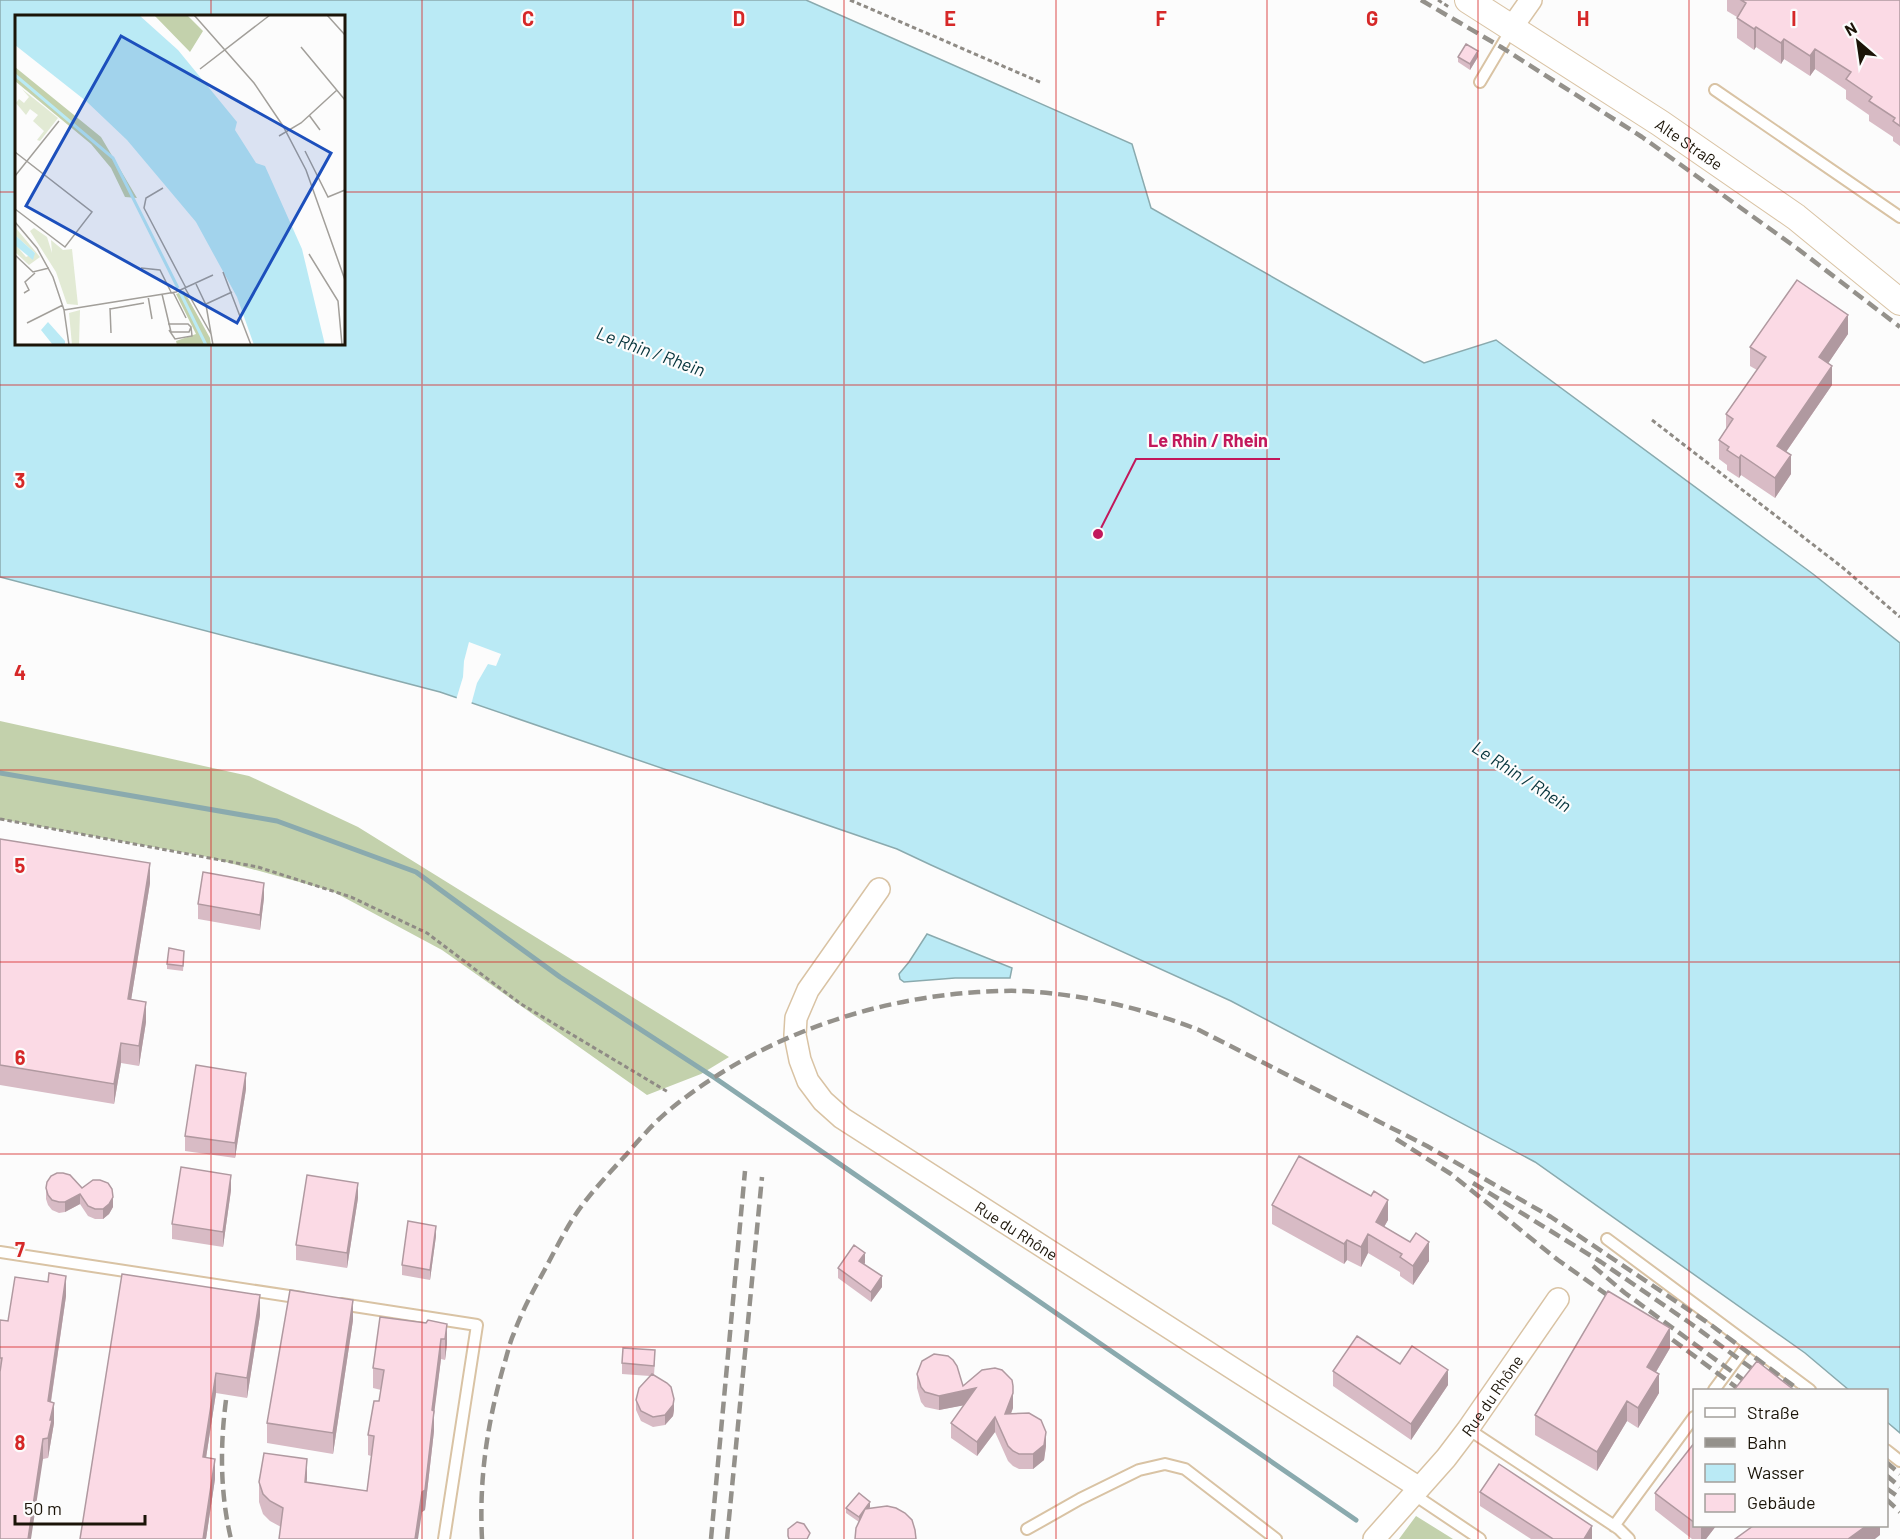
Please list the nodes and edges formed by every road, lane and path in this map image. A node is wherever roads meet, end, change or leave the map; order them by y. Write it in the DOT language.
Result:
graph roads {
  1 [pos="850,0"];
  2 [pos="1468,0"];
  3 [pos="1531,0"];
  4 [pos="1512,27"];
  5 [pos="1480,82"];
  6 [pos="1042,83"];
  7 [pos="1715,90"];
  8 [pos="1900,218"];
  9 [pos="1900,302"];
  10 [pos="1652,420"];
  11 [pos="1900,617"];
  12 [pos="0,819"];
  13 [pos="879,889"];
  14 [pos="668,1092"];
  15 [pos="1607,1239"];
  16 [pos="0,1252"];
  17 [pos="1558,1299"];
  18 [pos="314,1300"];
  19 [pos="326,1302"];
  20 [pos="1748,1344"];
  21 [pos="1715,1389"];
  22 [pos="1809,1389"];
  23 [pos="1693,1420"];
  24 [pos="1468,1429"];
  25 [pos="1888,1451"];
  26 [pos="1900,1461"];
  27 [pos="1415,1491"];
  28 [pos="1614,1526"];
  29 [pos="1027,1529"];
  30 [pos="444,1539"];
  31 [pos="1276,1539"];
  32 [pos="1374,1539"];
  33 [pos="1480,1539"];
  34 [pos="1629,1539"];
  1 -- 6 [label="path"];
  2 -- 4 [label="street, Alte Straße"];
  3 -- 4 [label="street"];
  4 -- 5 [label="lane"];
  4 -- 9 [label="street, Alte Straße"];
  7 -- 8 [label="lane"];
  10 -- 11 [label="path"];
  12 -- 14 [label="path"];
  13 -- 27 [label="street, Rue du Rhône"];
  15 -- 20 [label="lane"];
  16 -- 18 [label="lane"];
  17 -- 24 [label="street, Rue du Rhône"];
  19 -- 30 [label="lane"];
  20 -- 21 [label="lane"];
  20 -- 22 [label="lane"];
  23 -- 28 [label="lane"];
  24 -- 27 [label="street, Rue du Rhône"];
  24 -- 28 [label="lane"];
  25 -- 26 [label="lane"];
  27 -- 32 [label="street, Rue du Rhône"];
  27 -- 33 [label="lane"];
  28 -- 34 [label="lane"];
  29 -- 31 [label="lane"];
}
